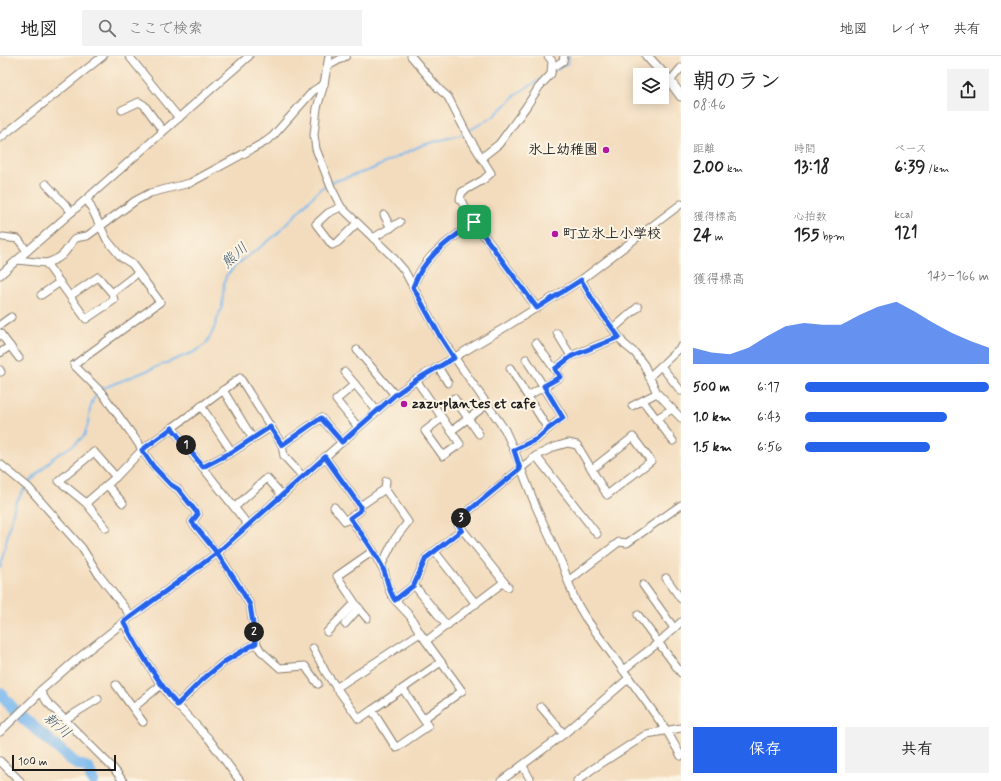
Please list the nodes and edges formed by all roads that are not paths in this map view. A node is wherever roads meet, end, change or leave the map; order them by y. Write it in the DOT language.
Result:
graph roads {
  1 [pos="103,56"];
  2 [pos="129,56"];
  3 [pos="249,56"];
  4 [pos="330,56"];
  5 [pos="346,56"];
  6 [pos="411,56"];
  7 [pos="548,56"];
  8 [pos="564,56"];
  9 [pos="647,56"];
  10 [pos="328,66"];
  11 [pos="681,68"];
  12 [pos="551,71"];
  13 [pos="670,81"];
  14 [pos="324,84"];
  15 [pos="681,96"];
  16 [pos="122,110"];
  17 [pos="179,118"];
  18 [pos="163,131"];
  19 [pos="0,138"];
  20 [pos="481,158"];
  21 [pos="46,184"];
  22 [pos="87,199"];
  23 [pos="681,204"];
  24 [pos="341,207"];
  25 [pos="72,212"];
  26 [pos="384,215"];
  27 [pos="400,222"];
  28 [pos="474,222"];
  29 [pos="357,223"];
  30 [pos="101,226"];
  31 [pos="391,228"];
  32 [pos="3,237"];
  33 [pos="373,238"];
  34 [pos="27,251"];
  35 [pos="17,260"];
  36 [pos="46,263"];
  37 [pos="1,273"];
  38 [pos="134,276"];
  39 [pos="581,280"];
  40 [pos="60,282"];
  41 [pos="413,287"];
  42 [pos="112,293"];
  43 [pos="41,294"];
  44 [pos="70,296"];
  45 [pos="638,307"];
  46 [pos="537,308"];
  47 [pos="11,317"];
  48 [pos="0,325"];
  49 [pos="614,328"];
  50 [pos="0,333"];
  51 [pos="557,333"];
  52 [pos="619,337"];
  53 [pos="536,343"];
  54 [pos="10,346"];
  55 [pos="681,347"];
  56 [pos="357,350"];
  57 [pos="0,353"];
  58 [pos="572,356"];
  59 [pos="19,358"];
  60 [pos="454,358"];
  61 [pos="526,359"];
  62 [pos="661,366"];
  63 [pos="438,367"];
  64 [pos="510,368"];
  65 [pos="555,369"];
  66 [pos="345,372"];
  67 [pos="649,377"];
  68 [pos="416,380"];
  69 [pos="448,383"];
  70 [pos="355,384"];
  71 [pos="544,386"];
  72 [pos="223,390"];
  73 [pos="681,391"];
  74 [pos="657,393"];
  75 [pos="395,395"];
  76 [pos="528,396"];
  77 [pos="454,398"];
  78 [pos="643,401"];
  79 [pos="488,404"];
  80 [pos="201,406"];
  81 [pos="632,406"];
  82 [pos="672,409"];
  83 [pos="377,411"];
  84 [pos="442,418"];
  85 [pos="468,418"];
  86 [pos="681,418"];
  87 [pos="656,419"];
  88 [pos="270,427"];
  89 [pos="172,428"];
  90 [pos="358,428"];
  91 [pos="548,429"];
  92 [pos="451,431"];
  93 [pos="479,434"];
  94 [pos="253,439"];
  95 [pos="673,441"];
  96 [pos="342,442"];
  97 [pos="282,445"];
  98 [pos="142,450"];
  99 [pos="514,450"];
  100 [pos="232,452"];
  101 [pos="536,456"];
  102 [pos="325,457"];
  103 [pos="0,464"];
  104 [pos="203,467"];
  105 [pos="520,469"];
  106 [pos="592,470"];
  107 [pos="116,477"];
  108 [pos="303,477"];
  109 [pos="386,481"];
  110 [pos="107,485"];
  111 [pos="385,489"];
  112 [pos="282,496"];
  113 [pos="86,503"];
  114 [pos="123,504"];
  115 [pos="681,505"];
  116 [pos="360,506"];
  117 [pos="235,507"];
  118 [pos="334,507"];
  119 [pos="350,518"];
  120 [pos="248,525"];
  121 [pos="106,528"];
  122 [pos="462,530"];
  123 [pos="597,534"];
  124 [pos="373,551"];
  125 [pos="435,552"];
  126 [pos="217,553"];
  127 [pos="381,566"];
  128 [pos="666,578"];
  129 [pos="568,581"];
  130 [pos="414,585"];
  131 [pos="643,585"];
  132 [pos="681,599"];
  133 [pos="395,600"];
  134 [pos="476,604"];
  135 [pos="357,606"];
  136 [pos="638,615"];
  137 [pos="131,616"];
  138 [pos="367,618"];
  139 [pos="124,622"];
  140 [pos="345,624"];
  141 [pos="679,625"];
  142 [pos="447,626"];
  143 [pos="327,632"];
  144 [pos="420,633"];
  145 [pos="426,641"];
  146 [pos="256,643"];
  147 [pos="658,643"];
  148 [pos="313,648"];
  149 [pos="440,662"];
  150 [pos="623,670"];
  151 [pos="681,673"];
  152 [pos="629,678"];
  153 [pos="318,684"];
  154 [pos="116,685"];
  155 [pos="161,685"];
  156 [pos="336,688"];
  157 [pos="403,688"];
  158 [pos="38,694"];
  159 [pos="98,699"];
  160 [pos="177,705"];
  161 [pos="541,707"];
  162 [pos="133,708"];
  163 [pos="372,710"];
  164 [pos="423,719"];
  165 [pos="64,720"];
  166 [pos="143,722"];
  167 [pos="681,728"];
  168 [pos="667,731"];
  169 [pos="0,732"];
  170 [pos="564,734"];
  171 [pos="681,756"];
  172 [pos="0,761"];
  173 [pos="523,766"];
  174 [pos="20,781"];
  175 [pos="124,781"];
  176 [pos="240,781"];
  177 [pos="501,781"];
  178 [pos="531,781"];
  179 [pos="577,781"];
  1 -- 19 [label="street"];
  2 -- 17 [label="street"];
  3 -- 17 [label="street"];
  4 -- 10 [label="street"];
  5 -- 10 [label="street"];
  6 -- 20 [label="street"];
  7 -- 12 [label="street"];
  8 -- 12 [label="street"];
  9 -- 13 [label="main road"];
  10 -- 14 [label="street"];
  11 -- 13 [label="street"];
  12 -- 20 [label="street"];
  13 -- 15 [label="main road"];
  14 -- 24 [label="street"];
  14 -- 30 [label="street"];
  16 -- 18 [label="street"];
  17 -- 18 [label="street"];
  18 -- 22 [label="street"];
  20 -- 28 [label="street"];
  21 -- 25 [label="street"];
  22 -- 25 [label="street"];
  22 -- 30 [label="street"];
  23 -- 39 [label="street"];
  24 -- 29 [label="street"];
  24 -- 29 [label="street"];
  25 -- 34 [label="street"];
  26 -- 31 [label="street"];
  27 -- 31 [label="street"];
  28 -- 41 [label="street"];
  28 -- 46 [label="street"];
  29 -- 33 [label="street"];
  30 -- 36 [label="street"];
  30 -- 98 [label="street"];
  31 -- 33 [label="street"];
  32 -- 34 [label="street"];
  33 -- 41 [label="street"];
  34 -- 35 [label="street"];
  35 -- 36 [label="street"];
  35 -- 37 [label="street"];
  36 -- 40 [label="street"];
  38 -- 42 [label="street"];
  39 -- 46 [label="street"];
  39 -- 49 [label="street"];
  40 -- 43 [label="street"];
  40 -- 44 [label="street"];
  41 -- 60 [label="street"];
  42 -- 44 [label="street"];
  42 -- 44 [label="street"];
  45 -- 49 [label="street"];
  46 -- 60 [label="street"];
  47 -- 48 [label="street"];
  49 -- 52 [label="street"];
  50 -- 54 [label="street"];
  51 -- 58 [label="street"];
  52 -- 58 [label="street"];
  52 -- 67 [label="street"];
  53 -- 65 [label="street"];
  54 -- 57 [label="street"];
  54 -- 59 [label="street"];
  55 -- 62 [label="street"];
  56 -- 75 [label="street"];
  58 -- 65 [label="street"];
  60 -- 63 [label="street"];
  60 -- 79 [label="street"];
  61 -- 71 [label="street"];
  62 -- 67 [label="street"];
  62 -- 73 [label="street"];
  63 -- 68 [label="street"];
  63 -- 69 [label="street"];
  64 -- 76 [label="street"];
  65 -- 71 [label="street"];
  66 -- 70 [label="street"];
  67 -- 74 [label="street"];
  68 -- 75 [label="street"];
  68 -- 84 [label="street"];
  70 -- 83 [label="street"];
  70 -- 90 [label="street"];
  71 -- 76 [label="street"];
  71 -- 91 [label="street"];
  72 -- 80 [label="street"];
  72 -- 88 [label="street"];
  72 -- 94 [label="street"];
  74 -- 78 [label="street"];
  74 -- 82 [label="street"];
  75 -- 83 [label="street"];
  76 -- 91 [label="street"];
  77 -- 85 [label="street"];
  78 -- 81 [label="street"];
  78 -- 87 [label="street"];
  79 -- 85 [label="street"];
  79 -- 99 [label="street"];
  80 -- 89 [label="street"];
  80 -- 100 [label="street"];
  82 -- 86 [label="street"];
  82 -- 87 [label="street"];
  83 -- 90 [label="street"];
  84 -- 92 [label="street"];
  84 -- 92 [label="street"];
  85 -- 92 [label="street"];
  85 -- 93 [label="street"];
  87 -- 95 [label="street"];
  88 -- 94 [label="street"];
  88 -- 97 [label="street"];
  89 -- 98 [label="street"];
  89 -- 104 [label="street"];
  90 -- 96 [label="street"];
  91 -- 99 [label="street"];
  94 -- 100 [label="street"];
  96 -- 97 [label="street"];
  96 -- 102 [label="street"];
  97 -- 108 [label="street"];
  98 -- 107 [label="street"];
  98 -- 126 [label="street"];
  99 -- 105 [label="street"];
  100 -- 104 [label="street"];
  101 -- 105 [label="street"];
  101 -- 106 [label="street"];
  101 -- 123 [label="street"];
  102 -- 108 [label="street"];
  102 -- 116 [label="street"];
  103 -- 137 [label="street"];
  104 -- 117 [label="street"];
  105 -- 122 [label="street"];
  105 -- 129 [label="street"];
  106 -- 106 [label="street"];
  107 -- 110 [label="street"];
  107 -- 113 [label="street"];
  108 -- 112 [label="street"];
  109 -- 111 [label="street"];
  110 -- 113 [label="street"];
  110 -- 114 [label="street"];
  111 -- 116 [label="street"];
  111 -- 127 [label="street"];
  112 -- 117 [label="street"];
  112 -- 120 [label="street"];
  113 -- 121 [label="street"];
  115 -- 129 [label="street"];
  116 -- 119 [label="street"];
  117 -- 120 [label="street"];
  118 -- 119 [label="street"];
  119 -- 124 [label="street"];
  120 -- 126 [label="street"];
  122 -- 125 [label="street"];
  122 -- 134 [label="street"];
  124 -- 127 [label="street"];
  124 -- 135 [label="street"];
  125 -- 130 [label="street"];
  125 -- 134 [label="street"];
  126 -- 137 [label="street"];
  126 -- 146 [label="street"];
  127 -- 133 [label="street"];
  128 -- 132 [label="street"];
  129 -- 150 [label="street"];
  130 -- 133 [label="street"];
  130 -- 142 [label="street"];
  131 -- 141 [label="street"];
  133 -- 144 [label="street"];
  134 -- 142 [label="street"];
  135 -- 138 [label="street"];
  135 -- 140 [label="street"];
  135 -- 143 [label="street"];
  136 -- 147 [label="street"];
  137 -- 139 [label="street"];
  139 -- 155 [label="street"];
  139 -- 158 [label="street"];
  141 -- 147 [label="street"];
  142 -- 145 [label="street"];
  144 -- 145 [label="street"];
  144 -- 156 [label="street"];
  145 -- 149 [label="street"];
  146 -- 153 [label="street"];
  146 -- 160 [label="street"];
  147 -- 150 [label="street"];
  147 -- 151 [label="street"];
  148 -- 156 [label="street"];
  149 -- 157 [label="street"];
  149 -- 164 [label="street"];
  150 -- 152 [label="street"];
  152 -- 168 [label="street"];
  152 -- 170 [label="street"];
  154 -- 162 [label="street"];
  155 -- 160 [label="street"];
  155 -- 162 [label="street"];
  156 -- 163 [label="street"];
  157 -- 163 [label="street"];
  157 -- 164 [label="street"];
  158 -- 165 [label="street"];
  158 -- 169 [label="street"];
  159 -- 165 [label="street"];
  160 -- 176 [label="street"];
  161 -- 170 [label="street"];
  162 -- 166 [label="street"];
  163 -- 164 [label="street"];
  165 -- 175 [label="street"];
  167 -- 168 [label="street"];
  168 -- 171 [label="street"];
  168 -- 179 [label="street"];
  170 -- 173 [label="street"];
  172 -- 174 [label="street"];
  173 -- 177 [label="street"];
  173 -- 178 [label="street"];
}
